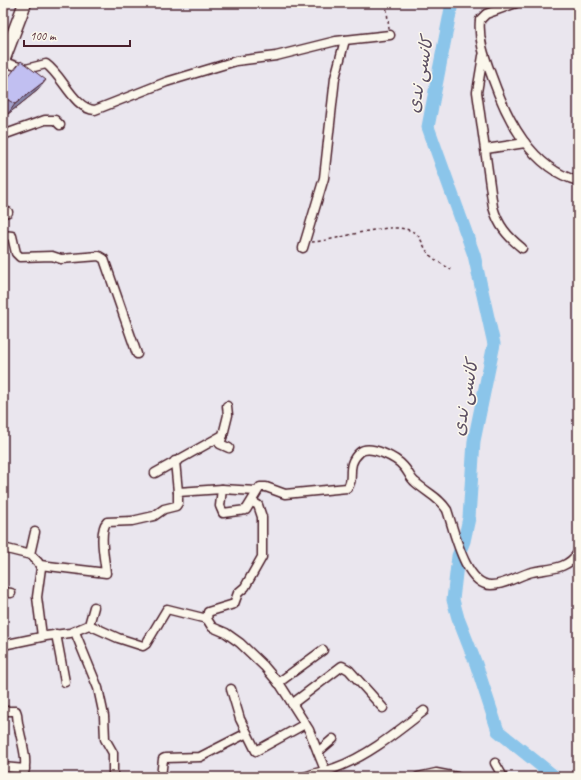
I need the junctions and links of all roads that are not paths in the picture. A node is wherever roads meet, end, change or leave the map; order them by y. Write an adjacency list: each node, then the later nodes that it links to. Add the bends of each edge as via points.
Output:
1 (25, 3): 6 (main road)
2 (516, 3): 5 (street, via 486,14 480,20 480,43)
3 (390, 35): 4 (street)
4 (345, 40): 6 (street, via 276,56 229,63 166,82 95,110 86,109 78,102 46,64 26,69); 13 (street, via 334,86 324,178)
5 (484, 53): 9 (street, via 506,113); 10 (street, via 477,92)
6 (3, 61)
7 (60, 125): 8 (street, via 55,120 45,120)
8 (3, 136)
9 (526, 143): 10 (street); 11 (street, via 546,165)
10 (486, 149): 14 (street, via 496,217 504,230)
11 (577, 179)
12 (3, 235): 15 (street, via 12,236 16,253 20,257 52,256 60,259 100,256 104,259)
13 (304, 246)
14 (522, 248)
15 (137, 354)
16 (226, 406): 17 (street, via 228,415)
17 (223, 435): 18 (street, via 220,444); 19 (street)
18 (229, 448)
19 (175, 461): 20 (street); 23 (street)
20 (155, 473)
21 (222, 490): 22 (street); 23 (street); 24 (street, via 220,506 223,512 244,511)
22 (256, 491): 24 (street); 27 (street, via 263,487 283,494 298,494 347,488 351,483 350,467 354,459 362,451 372,449 401,464 414,481 443,504 465,563 474,575 486,584 499,584 530,573 564,566)
23 (178, 492): 29 (street, via 176,506 164,508 154,516 106,523 103,548 106,573)
24 (252, 502): 31 (street, via 258,505 262,517 262,557 246,587 238,593 234,604 208,612)
25 (35, 532): 28 (street)
26 (3, 548): 28 (street)
27 (578, 553)
28 (30, 554): 29 (street)
29 (40, 565): 35 (street, via 37,597)
30 (94, 607): 32 (street)
31 (207, 618): 32 (street, via 167,609 143,646); 39 (street, via 212,627 240,643)
32 (89, 625): 33 (street)
33 (75, 632): 34 (street); 54 (street, via 98,688 104,716 105,739 113,753)
34 (56, 634): 35 (street); 38 (street)
35 (42, 636): 36 (street)
36 (3, 645)
37 (323, 650): 39 (street)
38 (65, 682)
39 (278, 683): 41 (street)
40 (231, 689): 46 (street)
41 (292, 704): 42 (street, via 342,666 349,670); 45 (street)
42 (383, 708)
43 (424, 710): 51 (street, via 376,747 335,768)
44 (3, 711): 52 (street, via 17,712 25,757)
45 (305, 724): 46 (street, via 256,751); 48 (street)
46 (247, 733): 55 (street, via 200,757 163,759)
47 (333, 740): 48 (street)
48 (318, 752): 51 (street)
49 (495, 763): 59 (street)
50 (3, 766): 52 (street)
51 (325, 770): 56 (street)
52 (24, 773)
53 (437, 775): 57 (street); 58 (street)
54 (113, 776)
55 (161, 777)
56 (306, 777)
57 (418, 777)
58 (457, 777)
59 (503, 777)

